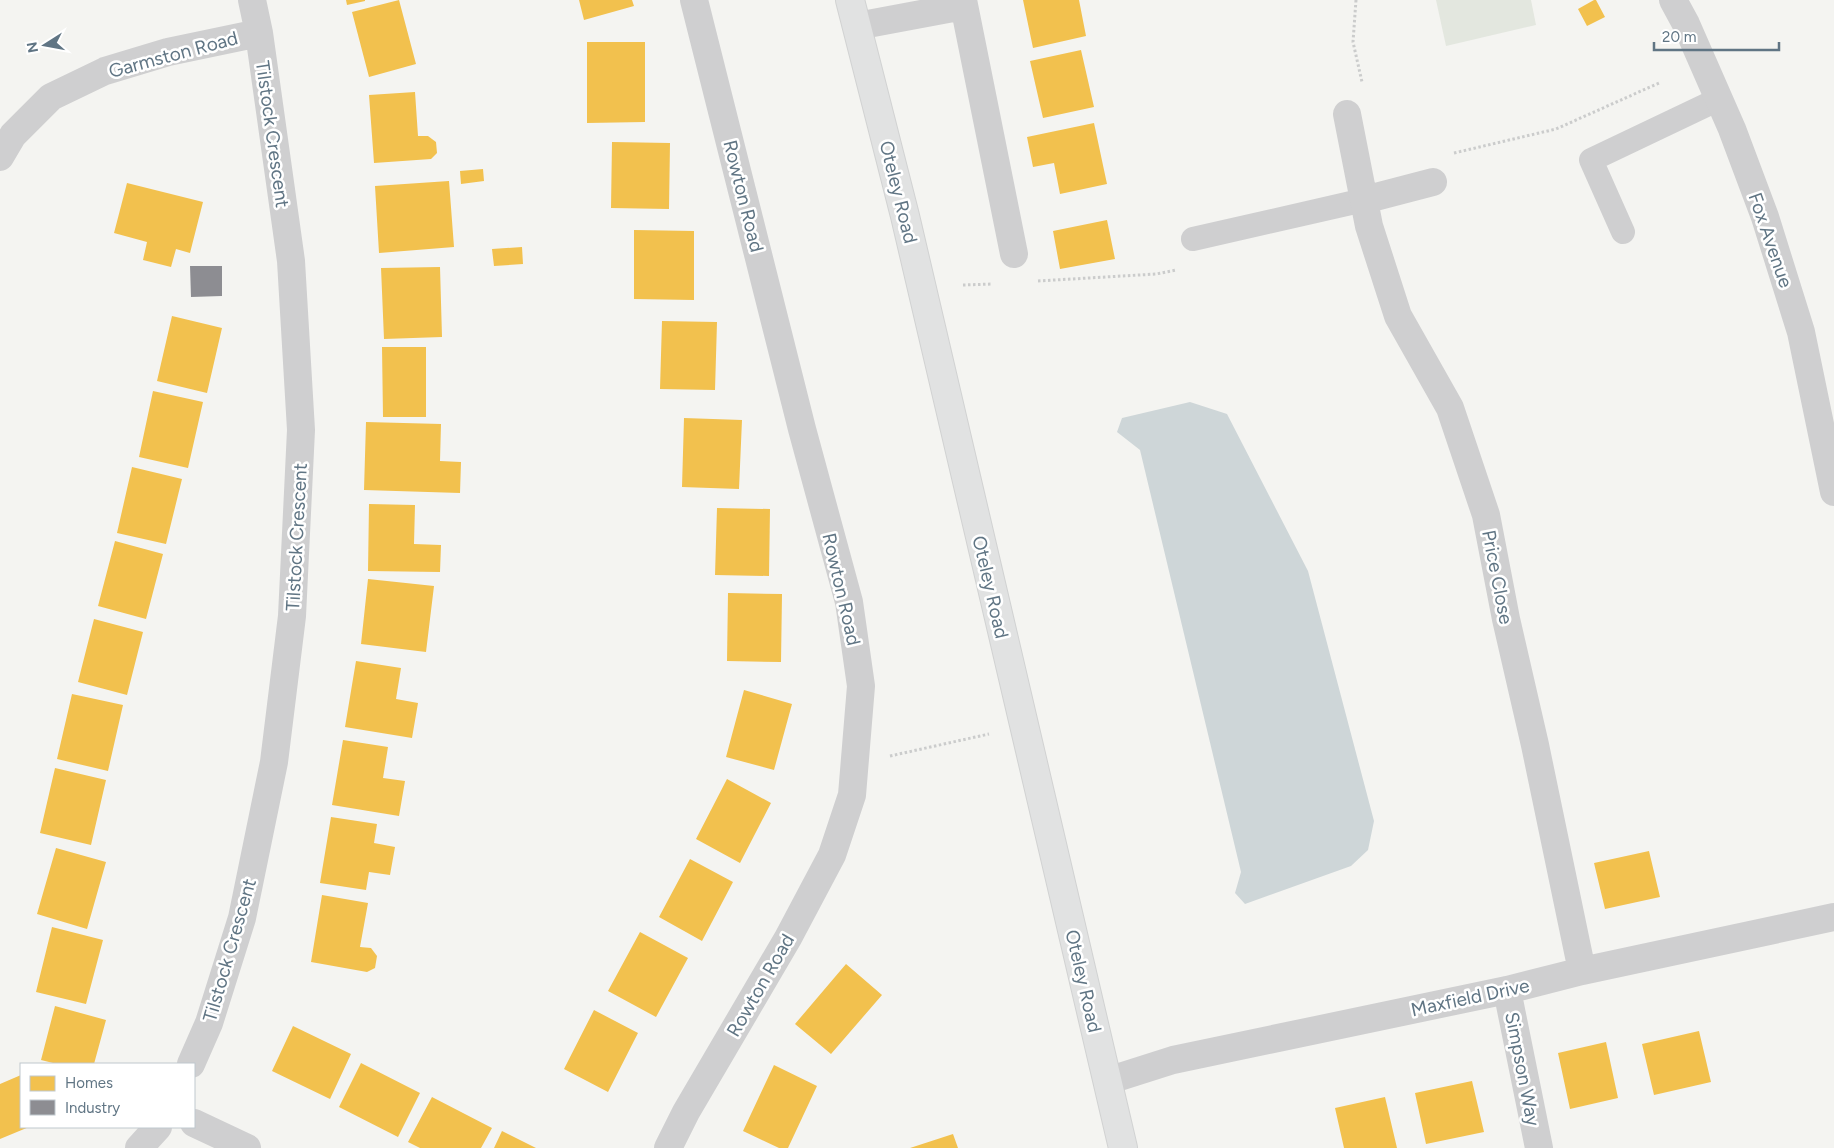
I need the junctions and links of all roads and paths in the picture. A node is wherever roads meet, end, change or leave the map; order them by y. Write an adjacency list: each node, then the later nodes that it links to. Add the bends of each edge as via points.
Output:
1 (252, 0): 8 (street, Tilstock Crescent)
2 (694, 0): 20 (street, Rowton Road, via 849,602 861,686)
3 (850, 0): 7 (main road, Oteley Road)
4 (1356, 0): 11 (path, via 1353,42 1366,99)
5 (1673, 0): 10 (street, Fox Avenue)
6 (963, 3): 7 (street); 17 (street)
7 (857, 26): 25 (main road, Oteley Road, via 905,216)
8 (259, 33): 12 (street, Garmston Road, via 168,52 105,71 51,97 13,135); 24 (street, Tilstock Crescent, via 291,261 302,430 292,616 274,762 242,918 209,1023)
9 (1659, 83): 13 (path, via 1556,129 1441,156)
10 (1719, 99): 15 (lane, via 1591,160); 18 (street, Fox Avenue, via 1765,217 1801,332)
11 (1347, 114): 14 (street, Price Close)
12 (0, 157)
13 (1433, 182): 14 (street)
14 (1364, 200): 16 (lane); 22 (street, Price Close, via 1369,226 1398,316 1450,408 1486,515)
15 (1623, 232)
16 (1193, 239)
17 (1014, 254)
18 (1834, 492)
19 (997, 732): 20 (path)
20 (855, 764): 30 (street, Rowton Road, via 852,795 832,856)
21 (1834, 917): 22 (street, Maxfield Drive)
22 (1582, 971): 23 (street, Maxfield Drive)
23 (1507, 990): 25 (street, Maxfield Drive, via 1173,1060); 32 (street, Simpson Way)
24 (191, 1063)
25 (1107, 1081): 31 (main road, Oteley Road)
26 (195, 1123): 29 (street)
27 (157, 1128): 28 (street)
28 (139, 1148)
29 (247, 1148)
30 (668, 1148)
31 (1123, 1148)
32 (1539, 1148)

